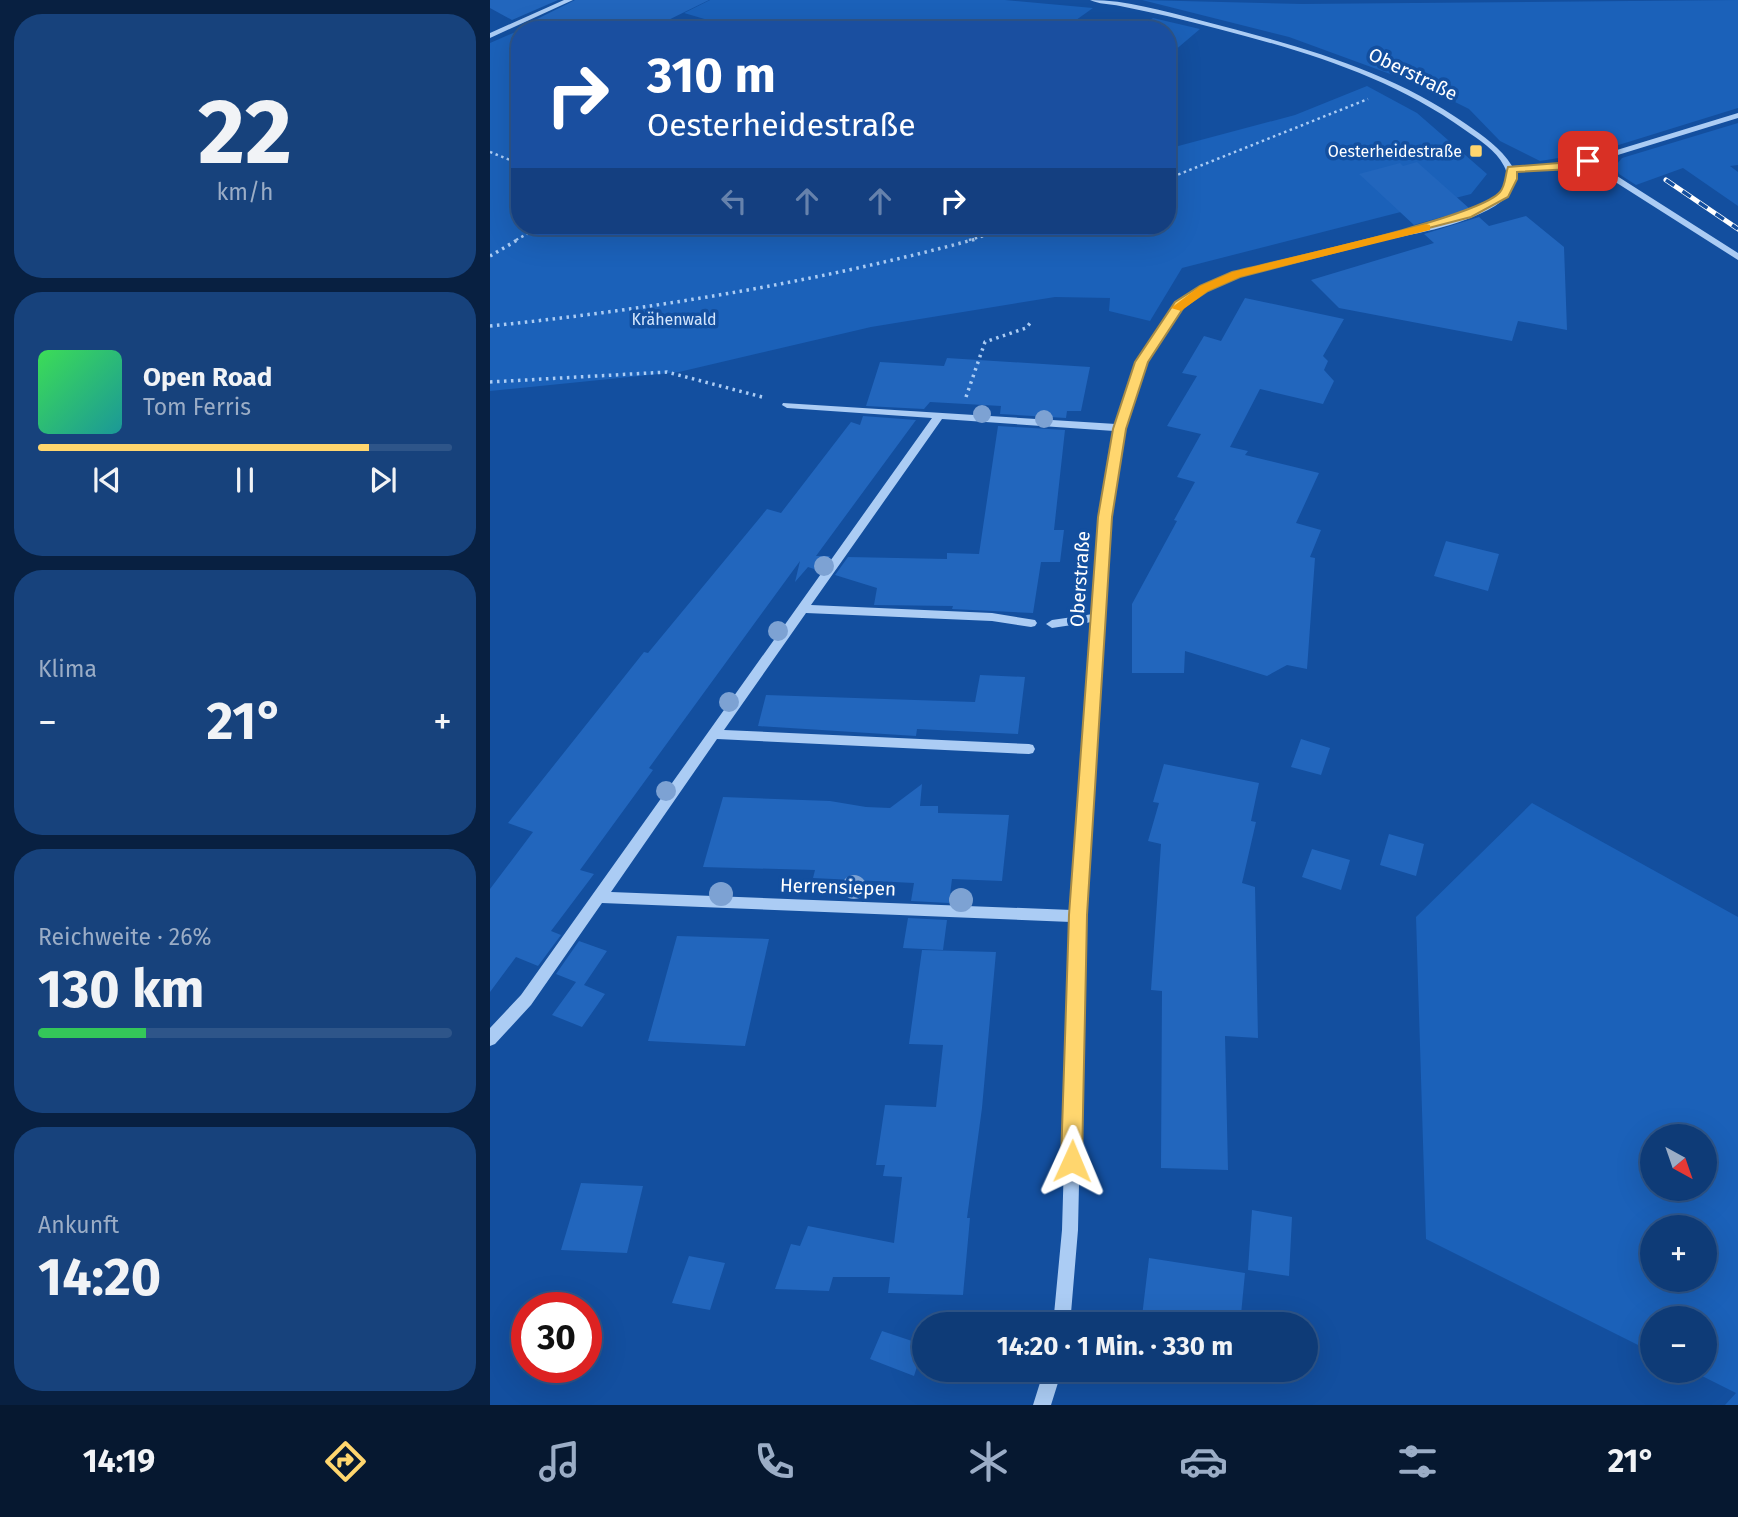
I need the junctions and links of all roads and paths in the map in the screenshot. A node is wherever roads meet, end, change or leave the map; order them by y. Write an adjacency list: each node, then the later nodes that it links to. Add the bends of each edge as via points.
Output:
1 (570, 0): 3 (street)
2 (1093, 0): 11 (street, Oberstraße, via 1226,28 1364,72 1452,115 1494,148)
3 (523, 21)
4 (511, 27): 5 (street)
5 (490, 36)
6 (1351, 107): 12 (path)
7 (1738, 115): 10 (street)
8 (490, 152): 9 (path)
9 (511, 160)
10 (1588, 161): 11 (street); 16 (street)
11 (1511, 170): 23 (street, Oberstraße, via 1504,195 1467,215 1236,275 1204,288 1180,304 1141,362)
12 (1176, 175)
13 (526, 235): 15 (path)
14 (988, 235): 18 (path, via 771,286)
15 (490, 256)
16 (1738, 257)
17 (1031, 322): 22 (path, via 1026,328 985,342)
18 (490, 326)
19 (490, 382): 20 (path, via 667,372)
20 (787, 405): 21 (street)
21 (939, 416): 22 (street); 24 (street)
22 (960, 418): 23 (street)
23 (1120, 429): 25 (street, Oberstraße, via 1105,517)
24 (804, 609): 26 (street, via 992,617); 28 (street)
25 (1098, 617): 27 (street); 31 (street, Oberstraße)
26 (1031, 623)
27 (1052, 624)
28 (714, 734): 29 (street); 30 (street)
29 (1029, 749)
30 (597, 897): 31 (street, Herrensiepen); 32 (street, via 526,1000)
31 (1078, 915): 33 (street, Oberstraße, via 1070,1230)
32 (490, 1039)
33 (1061, 1312)
34 (1049, 1382): 35 (street)
35 (1042, 1405)

